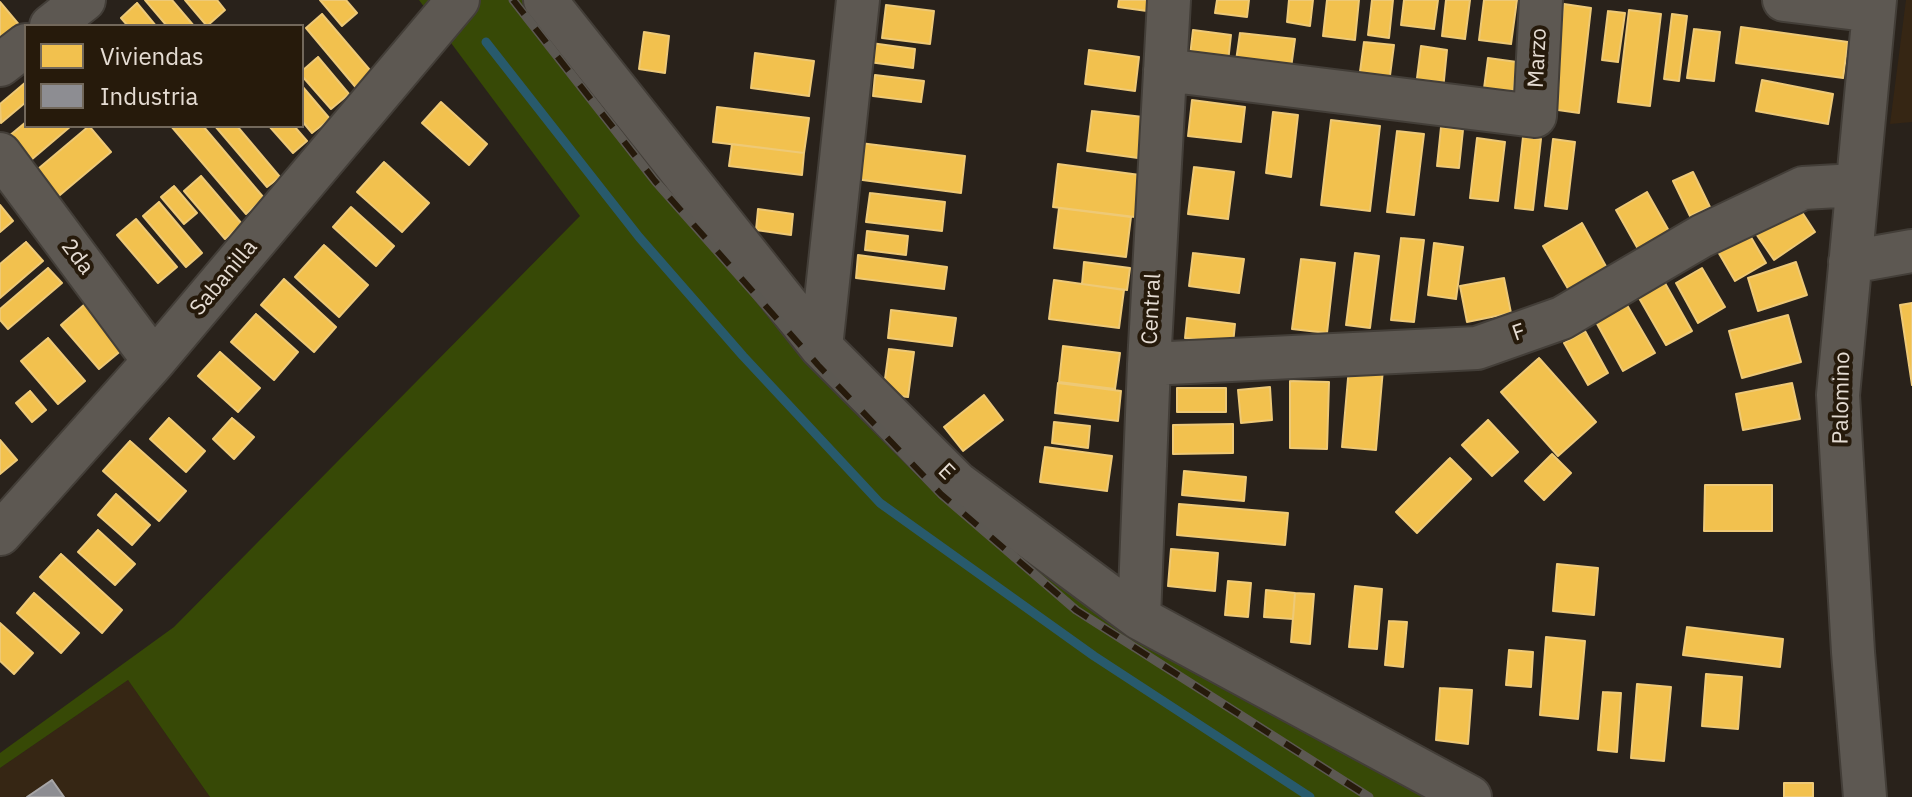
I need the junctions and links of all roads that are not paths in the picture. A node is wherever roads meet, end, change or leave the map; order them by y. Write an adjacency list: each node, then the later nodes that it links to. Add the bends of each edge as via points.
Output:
1 (84, 0): 9 (street)
2 (545, 0): 17 (street, E)
3 (858, 0): 17 (street)
4 (1169, 0): 12 (street, Central)
5 (1541, 0): 12 (street, Marzo, via 1535,116)
6 (1784, 0): 8 (street)
7 (444, 6): 18 (street, Sabanilla)
8 (1874, 6): 14 (street, Palomino)
9 (54, 24)
10 (24, 47): 11 (street)
11 (0, 65)
12 (1165, 70): 19 (street, Central)
13 (0, 154): 18 (street, 2da)
14 (1856, 185): 16 (street, Palomino); 19 (street, F, via 1803,188 1702,236 1562,318 1477,348)
15 (1912, 251): 16 (street)
16 (1850, 262): 23 (street, Palomino, via 1838,395)
17 (821, 347): 21 (street, E, via 957,483)
18 (154, 361): 20 (street, Sabanilla)
19 (1149, 364): 21 (street, Central)
20 (0, 534)
21 (1139, 618): 22 (street, E)
22 (1470, 797)
23 (1865, 797)

